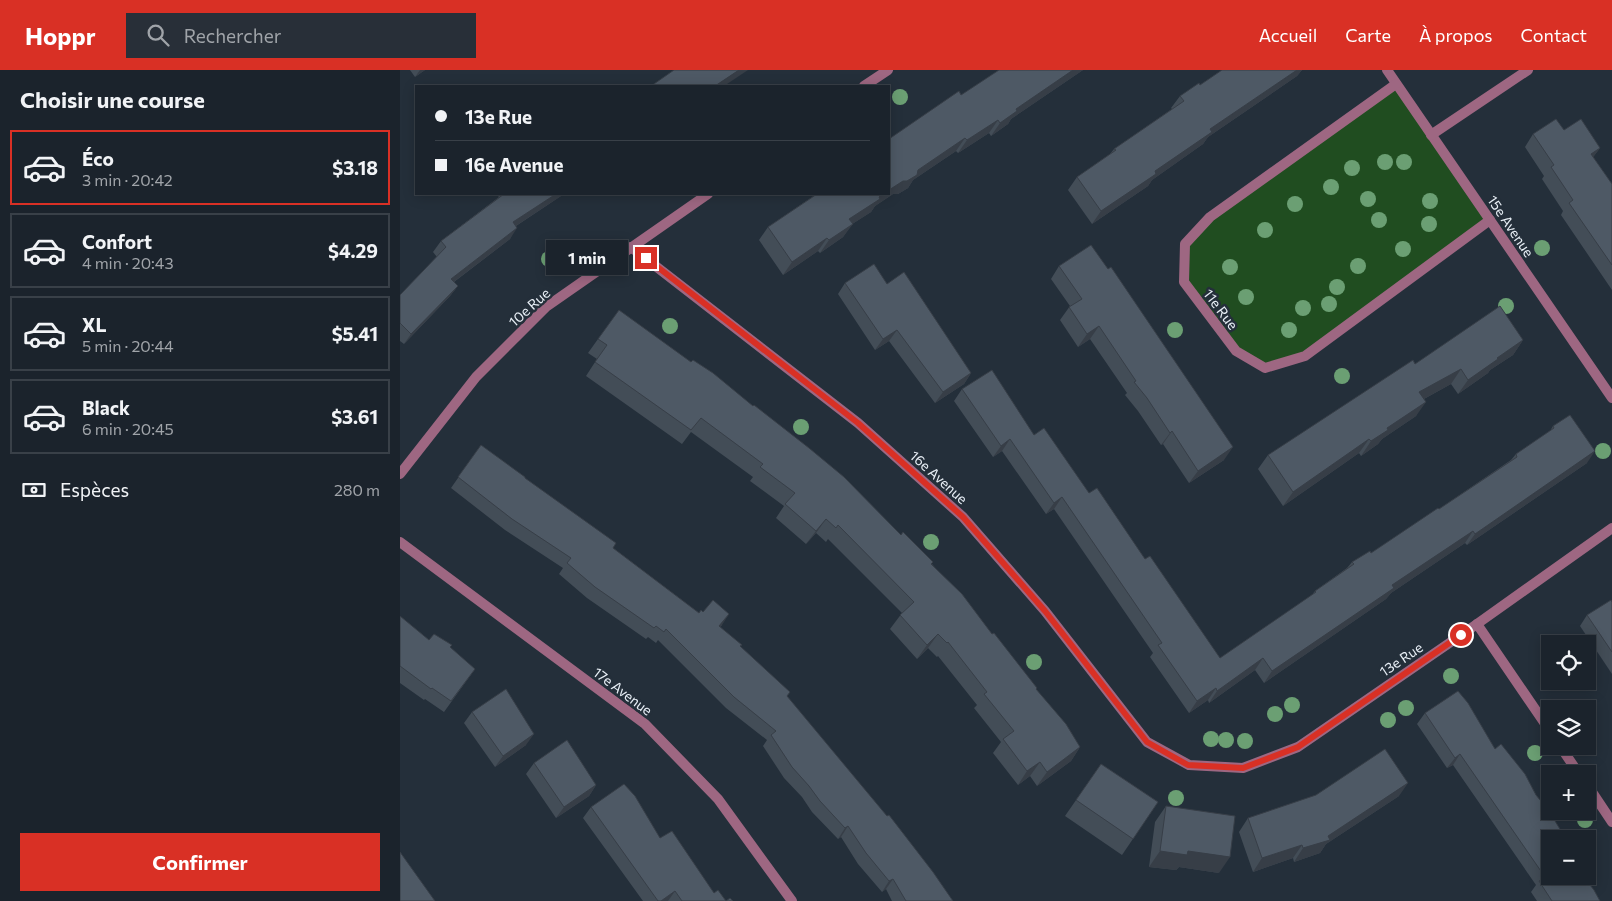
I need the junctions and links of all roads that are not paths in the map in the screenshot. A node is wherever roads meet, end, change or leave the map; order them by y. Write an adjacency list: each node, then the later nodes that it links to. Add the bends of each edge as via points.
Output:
1 (888, 70): 5 (street)
2 (1387, 70): 4 (street, 15e Avenue)
3 (1528, 70): 6 (street)
4 (1396, 84): 6 (street, 15e Avenue); 8 (street, 11e Rue, via 1210,217 1185,244 1184,282 1236,351 1266,368 1305,356)
5 (866, 85)
6 (1431, 135): 8 (street, 15e Avenue)
7 (707, 195): 9 (street, 10e Rue)
8 (1490, 220): 10 (street, 15e Avenue)
9 (631, 247): 11 (street, 10e Rue, via 532,321 476,377); 16 (street, 16e Avenue, via 858,423 963,517 1045,611 1147,742)
10 (1612, 398)
11 (400, 474)
12 (1612, 528): 14 (street, 13e Rue)
13 (400, 542): 19 (street, 17e Avenue, via 645,724 718,799)
14 (1477, 624): 15 (street); 16 (street, 13e Rue, via 1298,747 1243,768)
15 (1541, 718)
16 (1188, 765)
17 (1596, 798): 18 (street)
18 (1612, 822)
19 (792, 901)

